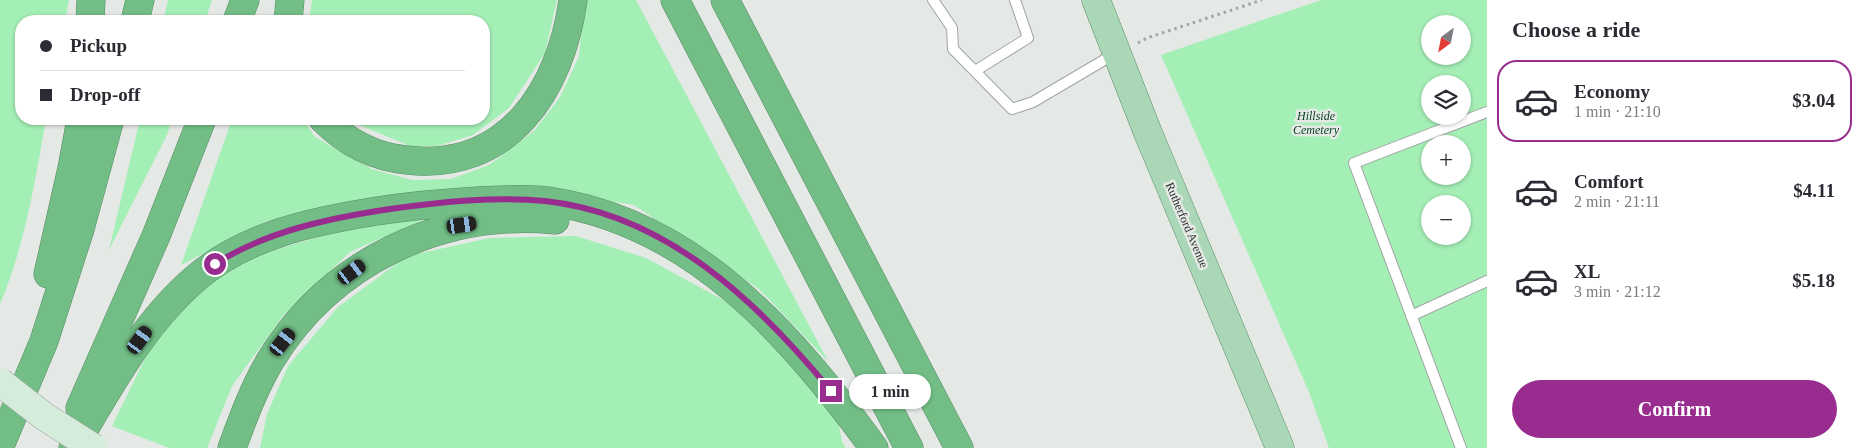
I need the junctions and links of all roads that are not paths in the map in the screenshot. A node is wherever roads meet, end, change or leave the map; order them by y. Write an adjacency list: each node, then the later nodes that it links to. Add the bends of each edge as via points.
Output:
1 (140, 0): 10 (highway)
2 (245, 0): 11 (highway)
3 (290, 0): 12 (highway)
4 (573, 0): 19 (highway, via 564,47 545,89 527,114 496,141 472,153 445,160 399,160 356,144)
5 (674, 0): 30 (highway)
6 (725, 0): 31 (highway)
7 (933, 0): 14 (lane, via 952,28 953,49)
8 (1016, 0): 14 (lane, via 1028,38)
9 (1096, 0): 13 (main road, Rutherford Avenue)
10 (136, 15)
11 (239, 15)
12 (289, 15)
13 (1117, 53): 14 (lane, via 1033,102 1012,109); 32 (main road, Rutherford Avenue)
14 (975, 71)
15 (1487, 112): 22 (lane, via 1354,163)
16 (80, 125): 24 (highway, via 53,255)
17 (108, 125): 24 (highway, via 80,229 44,341)
18 (200, 125): 25 (highway, via 156,236)
19 (331, 125)
20 (1487, 281): 22 (lane)
21 (728, 284): 26 (highway, via 675,246 634,225 589,210 546,201 504,200 410,206 299,228 270,236 231,254 183,290 140,340); 28 (highway, via 650,242 587,224 546,219 506,220 462,225 420,236 361,266 311,308 270,362); 29 (highway, via 799,354)
22 (1411, 316): 33 (lane)
23 (0, 382): 27 (street, bridge, via 45,417)
24 (0, 445)
25 (63, 448)
26 (73, 448)
27 (94, 448)
28 (232, 448)
29 (874, 448)
30 (909, 448)
31 (959, 448)
32 (1280, 448)
33 (1461, 448)

